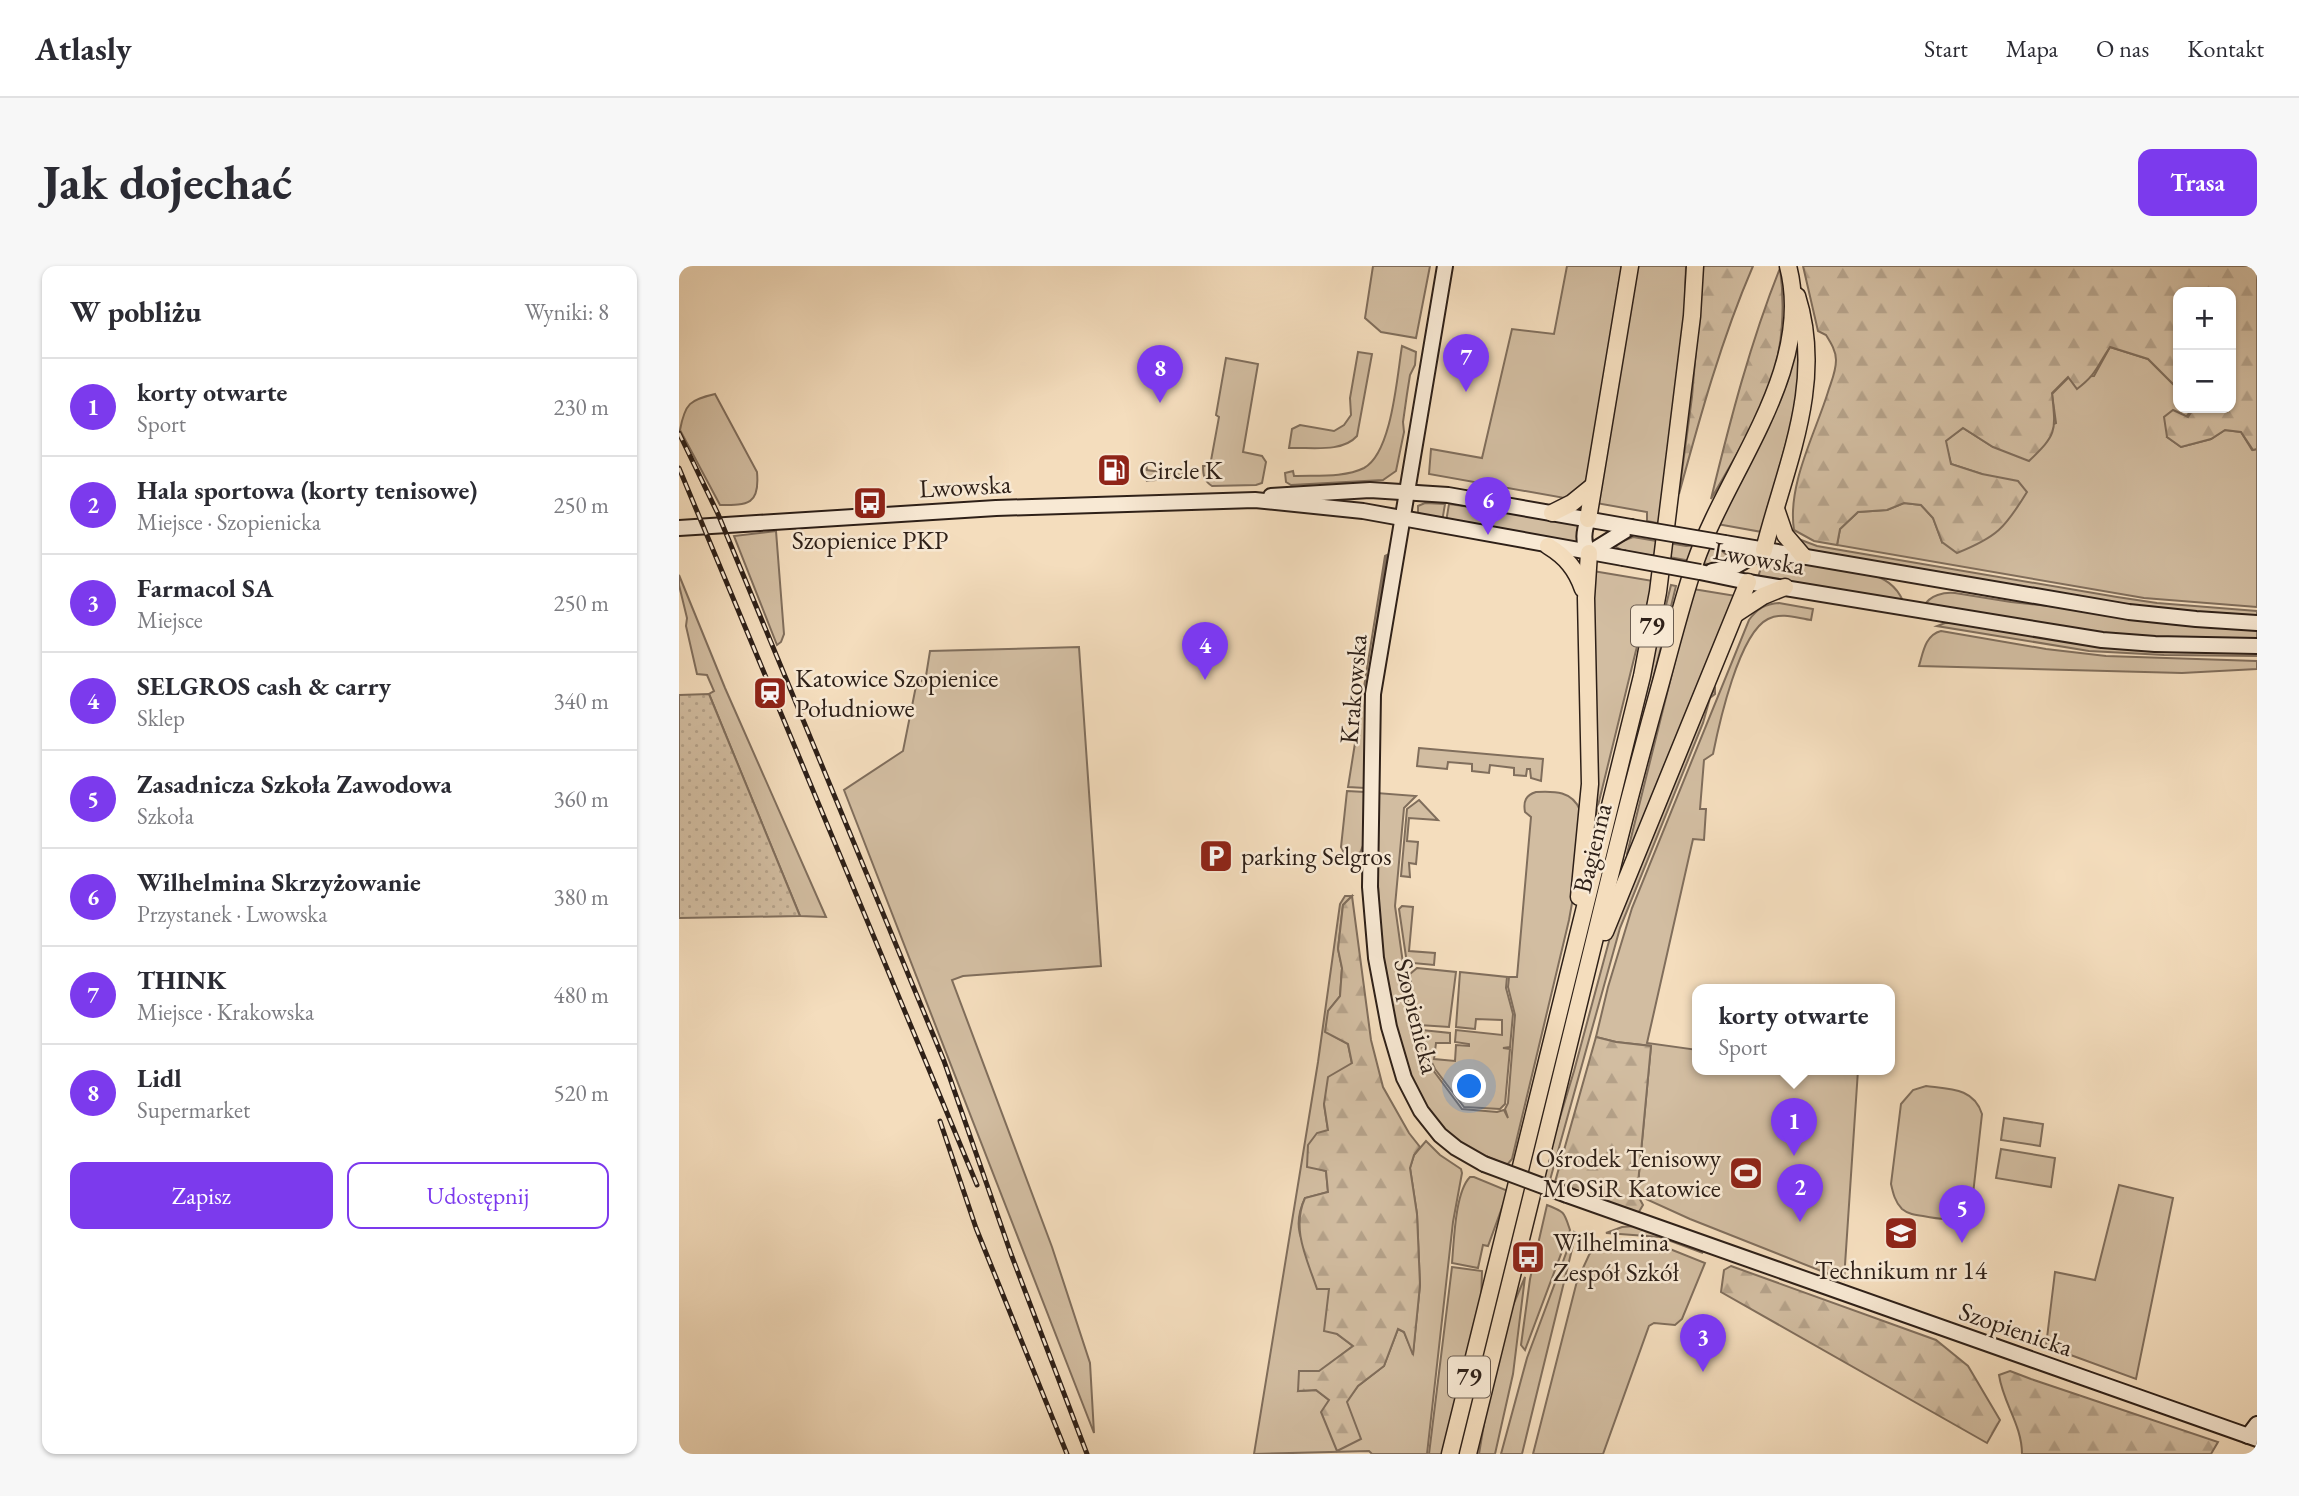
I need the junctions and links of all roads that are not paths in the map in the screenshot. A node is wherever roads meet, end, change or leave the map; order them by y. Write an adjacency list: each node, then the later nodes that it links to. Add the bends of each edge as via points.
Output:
1 (1445, 266): 6 (street)
2 (1630, 266): 5 (main road)
3 (1695, 266): 25 (main road, Bagienna / 79, via 1653,618)
4 (1790, 273): 8 (main road, via 1804,324 1807,363 1801,422); 26 (main road, Bagienna / 79, via 1792,322 1783,369 1695,564 1632,787)
5 (1593, 486): 9 (main road); 11 (main road)
6 (1407, 492): 7 (street, Lwowska, via 1370,490); 9 (street, Lwowska); 10 (street, Krakowska)
7 (1255, 500): 10 (street, Lwowska); 13 (street, Lwowska, via 1003,508)
8 (1776, 509): 15 (main road); 17 (main road, via 1785,536)
9 (1552, 513): 11 (street, Lwowska)
10 (1402, 519): 14 (street, Lwowska); 24 (street, Krakowska, via 1373,694)
11 (1588, 519): 12 (street, Lwowska); 16 (street, via 1584,545)
12 (1630, 527): 16 (street); 18 (street, Lwowska, bridge, via 1725,543)
13 (679, 528)
14 (1548, 546): 16 (street, Lwowska); 20 (main road, via 1573,568)
15 (1764, 550): 17 (street, Lwowska); 18 (street); 18 (street, Lwowska)
16 (1607, 553): 18 (street, Lwowska, bridge, via 1700,572); 20 (main road)
17 (1803, 556): 22 (street, Lwowska, via 2129,612)
18 (1739, 566): 19 (street, Lwowska); 21 (main road)
19 (1785, 587): 21 (main road); 23 (street, Lwowska, via 2102,640)
20 (1586, 598): 25 (main road, via 1590,784)
21 (1735, 615): 26 (main road)
22 (2257, 623)
23 (2257, 646)
24 (1370, 866): 27 (street, Szopienicka, bridge, via 1376,957 1401,1072 1434,1128 1456,1149 1567,1195)
25 (1574, 952): 28 (main road, Bagienna / 79)
26 (1581, 993): 29 (main road, Bagienna / 79)
27 (2254, 1433)
28 (1450, 1454)
29 (1468, 1454)

